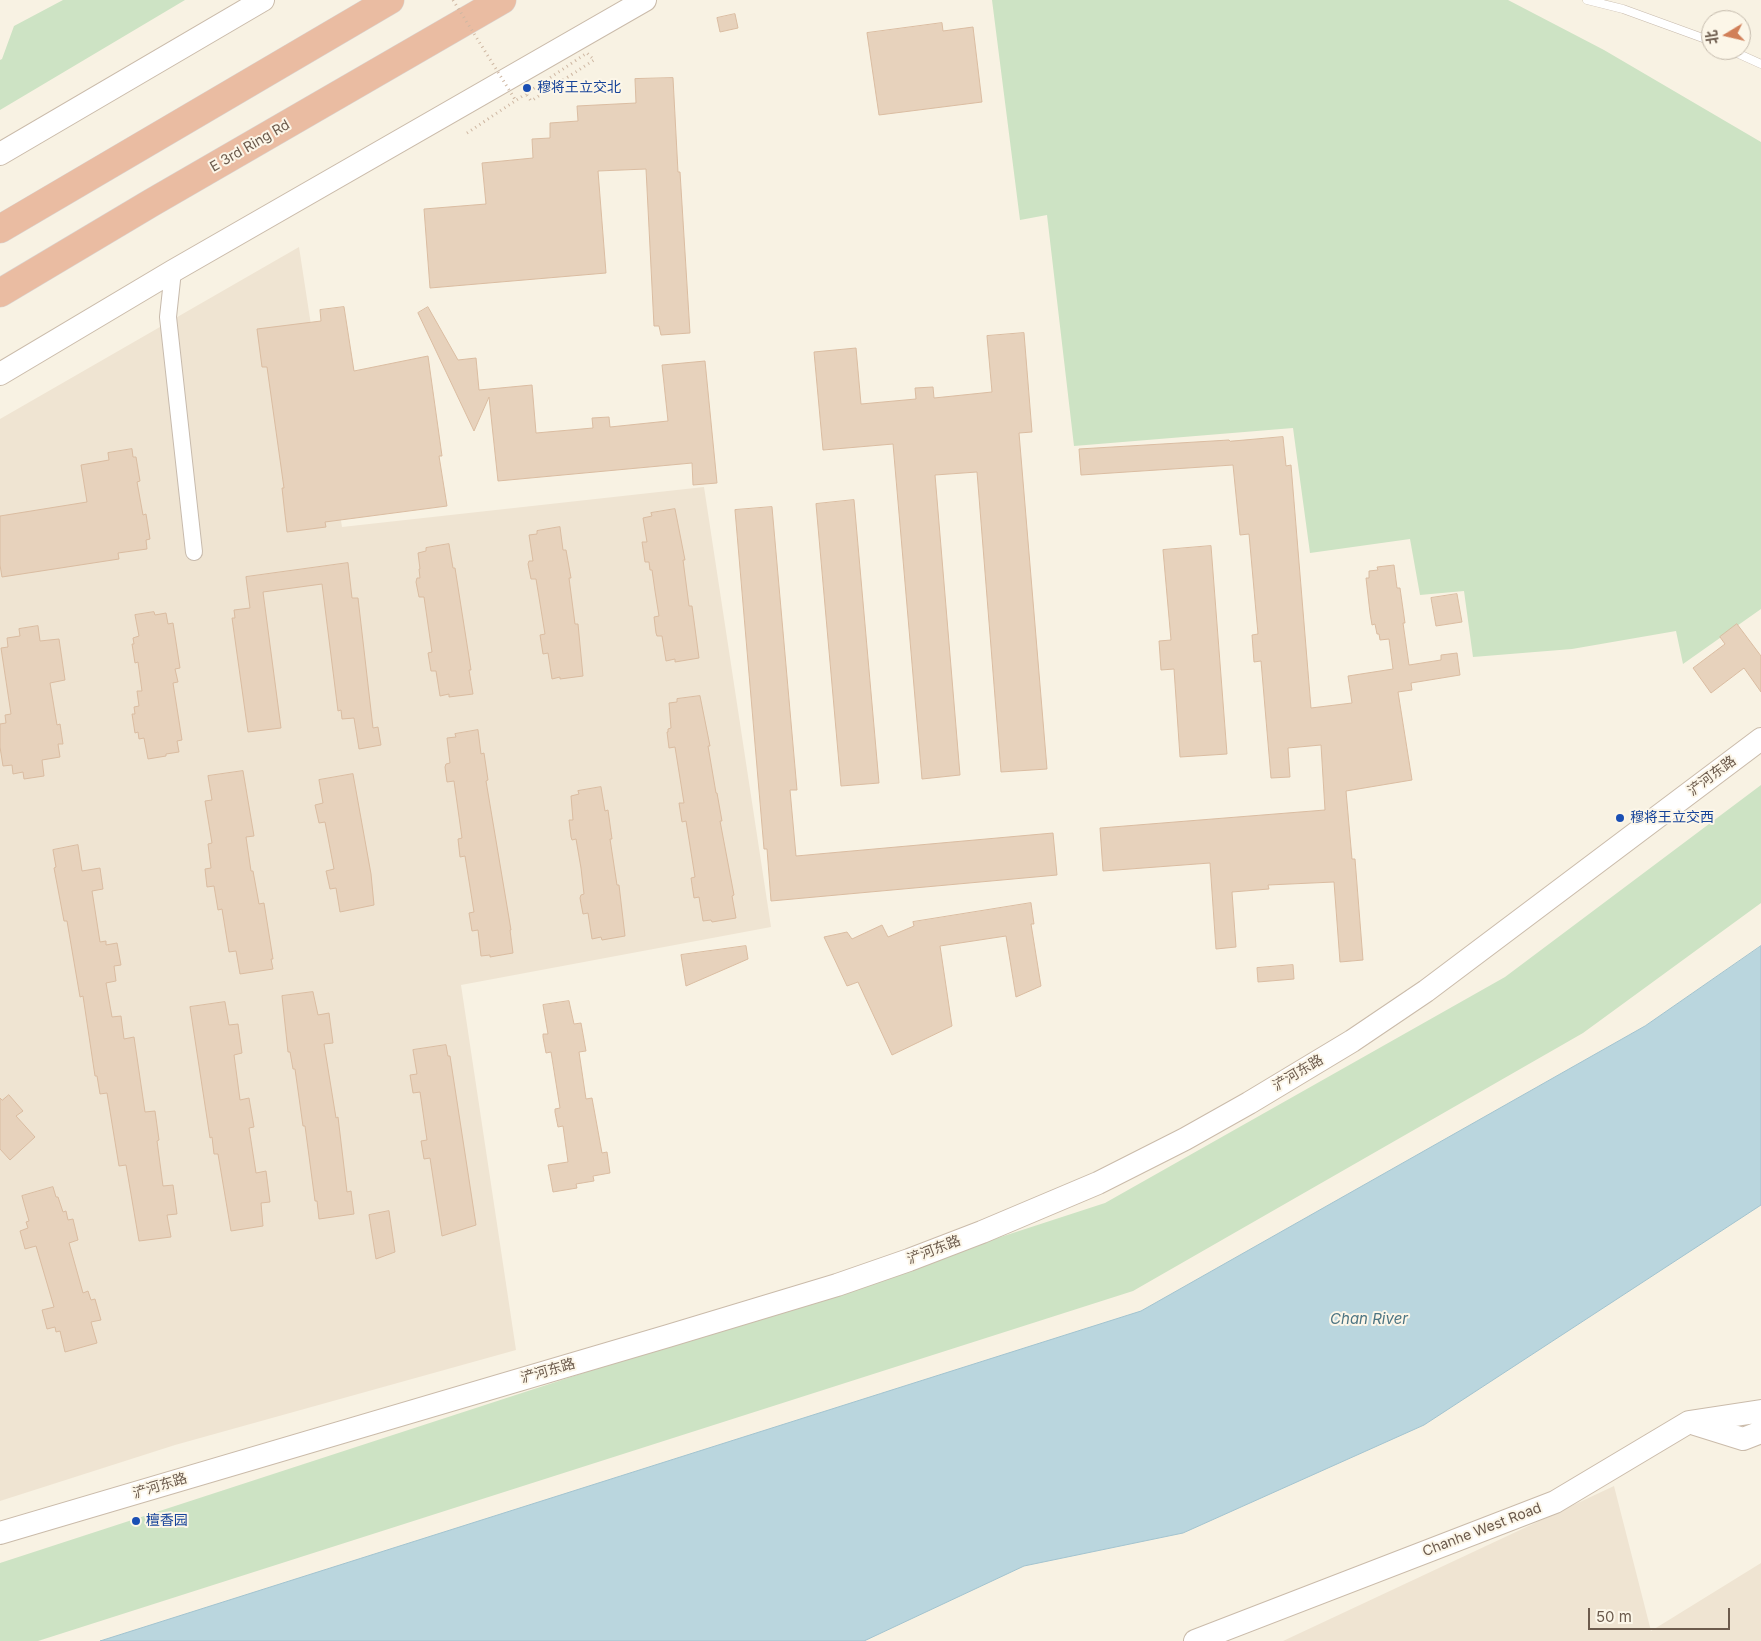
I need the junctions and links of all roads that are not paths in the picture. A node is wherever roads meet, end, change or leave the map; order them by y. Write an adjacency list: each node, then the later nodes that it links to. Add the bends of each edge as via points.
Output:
1 (263, 0): 7 (street)
2 (390, 0): 8 (highway)
3 (502, 0): 10 (highway, E 3rd Ring Rd)
4 (645, 0): 9 (street)
5 (1587, 0): 6 (lane)
6 (1701, 37)
7 (0, 154)
8 (0, 228)
9 (173, 271): 11 (street); 12 (street, via 168,317)
10 (0, 293)
11 (0, 374)
12 (194, 552)
13 (1761, 739): 17 (street, 浐河东路, via 1426,991 1249,1103 1098,1183 982,1232 837,1285)
14 (1761, 1411): 15 (street, Chanhe West Road)
15 (1689, 1422): 16 (street, via 1743,1439); 18 (street, Chanhe West Road, via 1555,1502)
16 (1761, 1432)
17 (0, 1533)
18 (1195, 1641)

